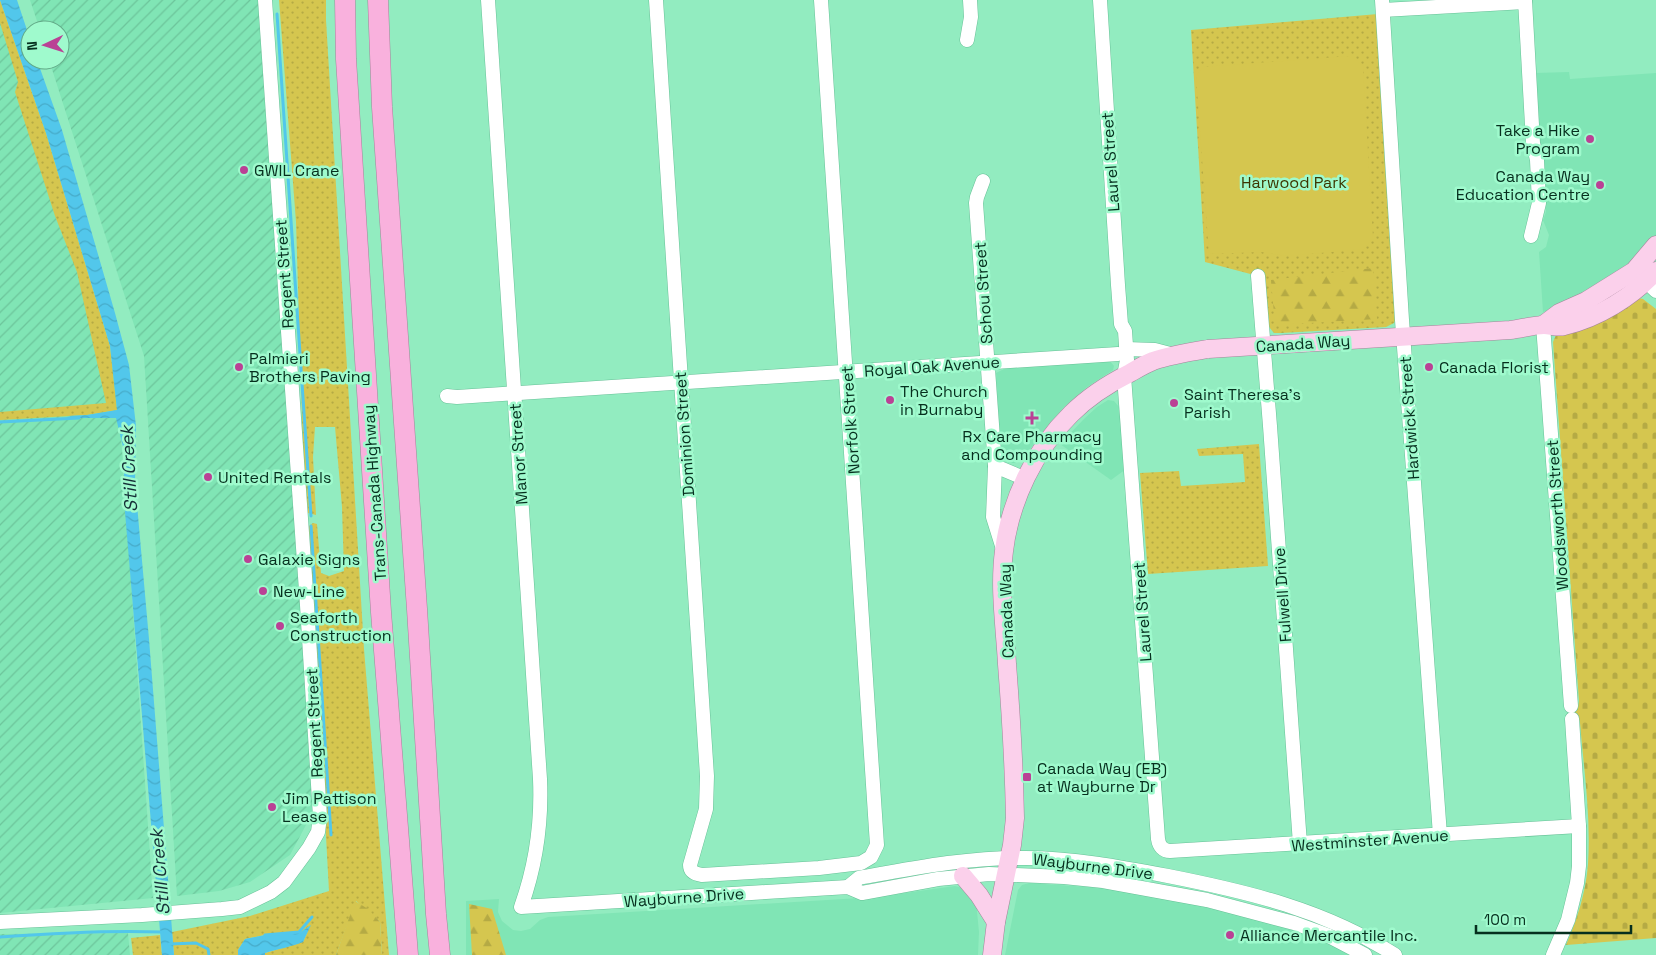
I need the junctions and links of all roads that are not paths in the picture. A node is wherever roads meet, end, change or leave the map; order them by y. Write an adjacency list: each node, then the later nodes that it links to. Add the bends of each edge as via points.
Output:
1 (265, 0): 40 (street, Regent Street, via 306,596 320,817 318,832 284,882 271,892 240,906 222,910)
2 (344, 0): 44 (highway, Trans-Canada Highway, via 382,612)
3 (378, 0): 45 (highway, via 382,107)
4 (488, 0): 26 (street, Manor Street)
5 (656, 0): 25 (street, Dominion Street)
6 (822, 0): 23 (street, Norfolk Street)
7 (970, 0): 11 (street)
8 (1100, 0): 20 (street, Laurel Street, via 1121,324 1117,332)
9 (1525, 1): 10 (street); 13 (street, via 1539,203)
10 (1383, 5): 18 (street, Hardwick Street)
11 (967, 40)
12 (983, 181): 22 (street, Schou Street, via 976,203)
13 (1531, 236)
14 (1656, 246): 16 (main road, Canada Way)
15 (1258, 276): 19 (street, Fulwell Drive)
16 (1648, 279): 17 (main road, Canada Way, via 1629,295 1590,317 1561,327)
17 (1543, 325): 18 (main road, Canada Way); 31 (street, Woodsworth Street)
18 (1403, 336): 19 (main road, Canada Way); 32 (street, Hardwick Street)
19 (1263, 345): 21 (main road, Canada Way, via 1208,349); 33 (street, Fulwell Drive)
20 (1122, 351): 21 (street, Royal Oak Avenue, via 1155,350); 22 (street, Royal Oak Avenue); 24 (street, Laurel Street, via 1118,360)
21 (1175, 356): 24 (main road, Canada Way, via 1152,362)
22 (987, 363): 23 (street, Royal Oak Avenue); 28 (street, Schou Street)
23 (846, 371): 25 (street, Royal Oak Avenue); 35 (street, Norfolk Street, via 876,848 868,860 840,866 702,875 694,873)
24 (1124, 376): 29 (main road, Canada Way, via 1111,382 1070,414 1047,442); 34 (street, Laurel Street, via 1158,839)
25 (681, 382): 26 (street, Royal Oak Avenue); 35 (street, Dominion Street, via 707,790 705,813)
26 (514, 393): 27 (street, Royal Oak Avenue); 39 (street, Manor Street, via 541,794 536,853)
27 (447, 396)
28 (995, 466): 29 (street); 30 (street, Schou Street, via 993,517)
29 (1026, 479): 30 (main road, Canada Way, via 1016,501)
30 (1004, 550): 36 (main road, Canada Way, via 1003,598 1015,818)
31 (1579, 826): 32 (street, Westminster Avenue); 49 (street, Woodsworth Street, via 1577,883 1568,920)
32 (1440, 835): 33 (street, Westminster Avenue)
33 (1300, 844): 34 (street, Westminster Avenue, via 1170,851)
34 (1162, 847)
35 (690, 865)
36 (1007, 866): 37 (street, Wayburne Drive); 38 (street, Wayburne Drive, via 948,863 859,878); 41 (main road, Canada Way); 42 (street, Wayburne Drive, via 1026,858 1089,863 1157,874 1268,898); 43 (street, Wayburne Drive, via 1180,894 1285,920)
37 (963, 876): 38 (street, Wayburne Drive, via 862,892); 41 (main road)
38 (848, 887): 39 (street, Wayburne Drive)
39 (521, 907)
40 (0, 922)
41 (996, 922): 46 (main road, Canada Way)
42 (1336, 922): 43 (street); 48 (street, Wayburne Drive)
43 (1327, 935): 47 (street, Wayburne Drive)
44 (408, 955)
45 (440, 955)
46 (992, 955)
47 (1365, 955)
48 (1395, 955)
49 (1553, 955)

